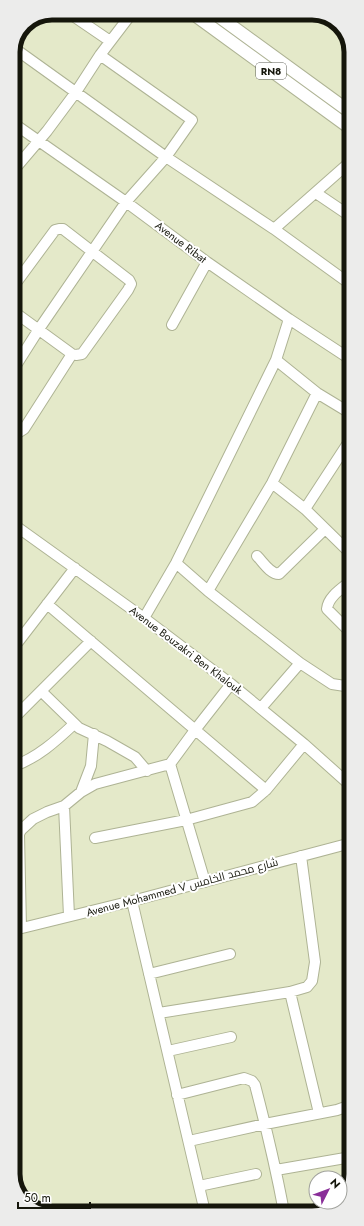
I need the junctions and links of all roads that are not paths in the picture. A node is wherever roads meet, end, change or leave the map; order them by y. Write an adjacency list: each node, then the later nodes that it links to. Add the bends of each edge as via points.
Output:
1 (79, 20): 5 (street)
2 (126, 20): 5 (street)
3 (202, 20): 10 (main road, RN8)
4 (224, 20): 9 (main road, RN8)
5 (110, 41): 7 (street)
6 (20, 52): 8 (street)
7 (100, 55): 8 (street); 13 (street, via 192,120)
8 (76, 92): 12 (street); 13 (street)
9 (344, 108)
10 (344, 124)
11 (20, 128): 12 (street, Avenue Ribat)
12 (39, 140): 14 (street); 17 (street, Avenue Ribat)
13 (166, 157): 17 (street); 19 (street)
14 (20, 163)
15 (344, 167): 16 (street)
16 (316, 193): 18 (street); 19 (street)
17 (126, 202): 20 (street); 21 (street, Avenue Ribat)
18 (344, 212)
19 (274, 229): 23 (street)
20 (93, 252): 22 (street, via 63,229 55,230); 27 (street); 28 (street, via 131,284 82,354)
21 (207, 262): 25 (street, Avenue Ribat); 26 (street)
22 (20, 278)
23 (344, 280)
24 (20, 316): 27 (street)
25 (289, 319): 29 (street, Avenue Ribat); 31 (street)
26 (172, 325)
27 (39, 329): 28 (street); 30 (street)
28 (72, 354): 34 (street)
29 (344, 355)
30 (20, 359)
31 (276, 360): 32 (street); 42 (street)
32 (317, 393): 33 (street); 36 (street)
33 (344, 409)
34 (20, 432)
35 (344, 449): 37 (street)
36 (272, 483): 37 (street); 45 (street)
37 (305, 509): 38 (street)
38 (325, 529): 40 (street); 41 (street, via 279,574 271,571)
39 (20, 530): 43 (street, Avenue Bouzakri Ben Khalouk)
40 (344, 547)
41 (257, 556)
42 (176, 563): 45 (street); 47 (street)
43 (75, 568): 46 (street); 47 (street, Avenue Bouzakri Ben Khalouk)
44 (344, 587): 48 (street, via 331,598 327,609)
45 (208, 591): 51 (street)
46 (47, 604): 49 (street); 50 (street)
47 (144, 618): 52 (street, Avenue Bouzakri Ben Khalouk)
48 (344, 626)
49 (20, 639)
50 (91, 641): 54 (street); 58 (street)
51 (300, 663): 53 (street, via 332,684); 55 (street)
52 (232, 684): 55 (street, Avenue Bouzakri Ben Khalouk); 58 (street)
53 (344, 685)
54 (41, 691): 56 (street); 57 (street)
55 (261, 708): 60 (street, Avenue Bouzakri Ben Khalouk)
56 (20, 712)
57 (74, 724): 59 (street); 61 (street, via 41,753)
58 (195, 730): 62 (street); 65 (street)
59 (94, 734): 63 (street, via 135,757); 66 (street, via 91,766)
60 (304, 744): 64 (street, Avenue Bouzakri Ben Khalouk); 65 (street)
61 (20, 764)
62 (170, 764): 63 (street); 68 (street)
63 (147, 771): 66 (street, via 95,784)
64 (344, 780)
65 (266, 790): 68 (street, via 252,802)
66 (81, 792): 67 (street)
67 (64, 806): 69 (street, via 38,815); 75 (street)
68 (186, 820): 70 (street); 73 (street)
69 (20, 831)
70 (96, 838)
71 (344, 845): 72 (street, Avenue Mohammed V شارع محمد الخامس)
72 (301, 856): 73 (street, Avenue Mohammed V شارع محمد الخامس); 79 (street, via 315,962 312,981 307,987)
73 (205, 882): 74 (street, Avenue Mohammed V شارع محمد الخامس)
74 (132, 901): 75 (street, Avenue Mohammed V شارع محمد الخامس); 78 (street)
75 (69, 916): 76 (street, Avenue Mohammed V شارع محمد الخامس)
76 (20, 928)
77 (230, 954): 78 (street)
78 (150, 974): 80 (street)
79 (290, 992): 80 (street); 85 (street)
80 (158, 1013): 82 (street)
81 (231, 1037): 82 (street)
82 (168, 1051): 83 (street)
83 (177, 1095): 86 (street, via 244,1078 255,1085); 87 (street)
84 (344, 1108): 85 (street)
85 (319, 1113): 86 (street)
86 (265, 1124): 87 (street); 89 (street)
87 (188, 1142): 91 (street)
88 (344, 1159): 89 (street)
89 (276, 1170): 93 (street)
90 (256, 1174): 91 (street)
91 (198, 1186): 92 (street)
92 (203, 1206)
93 (283, 1206)

